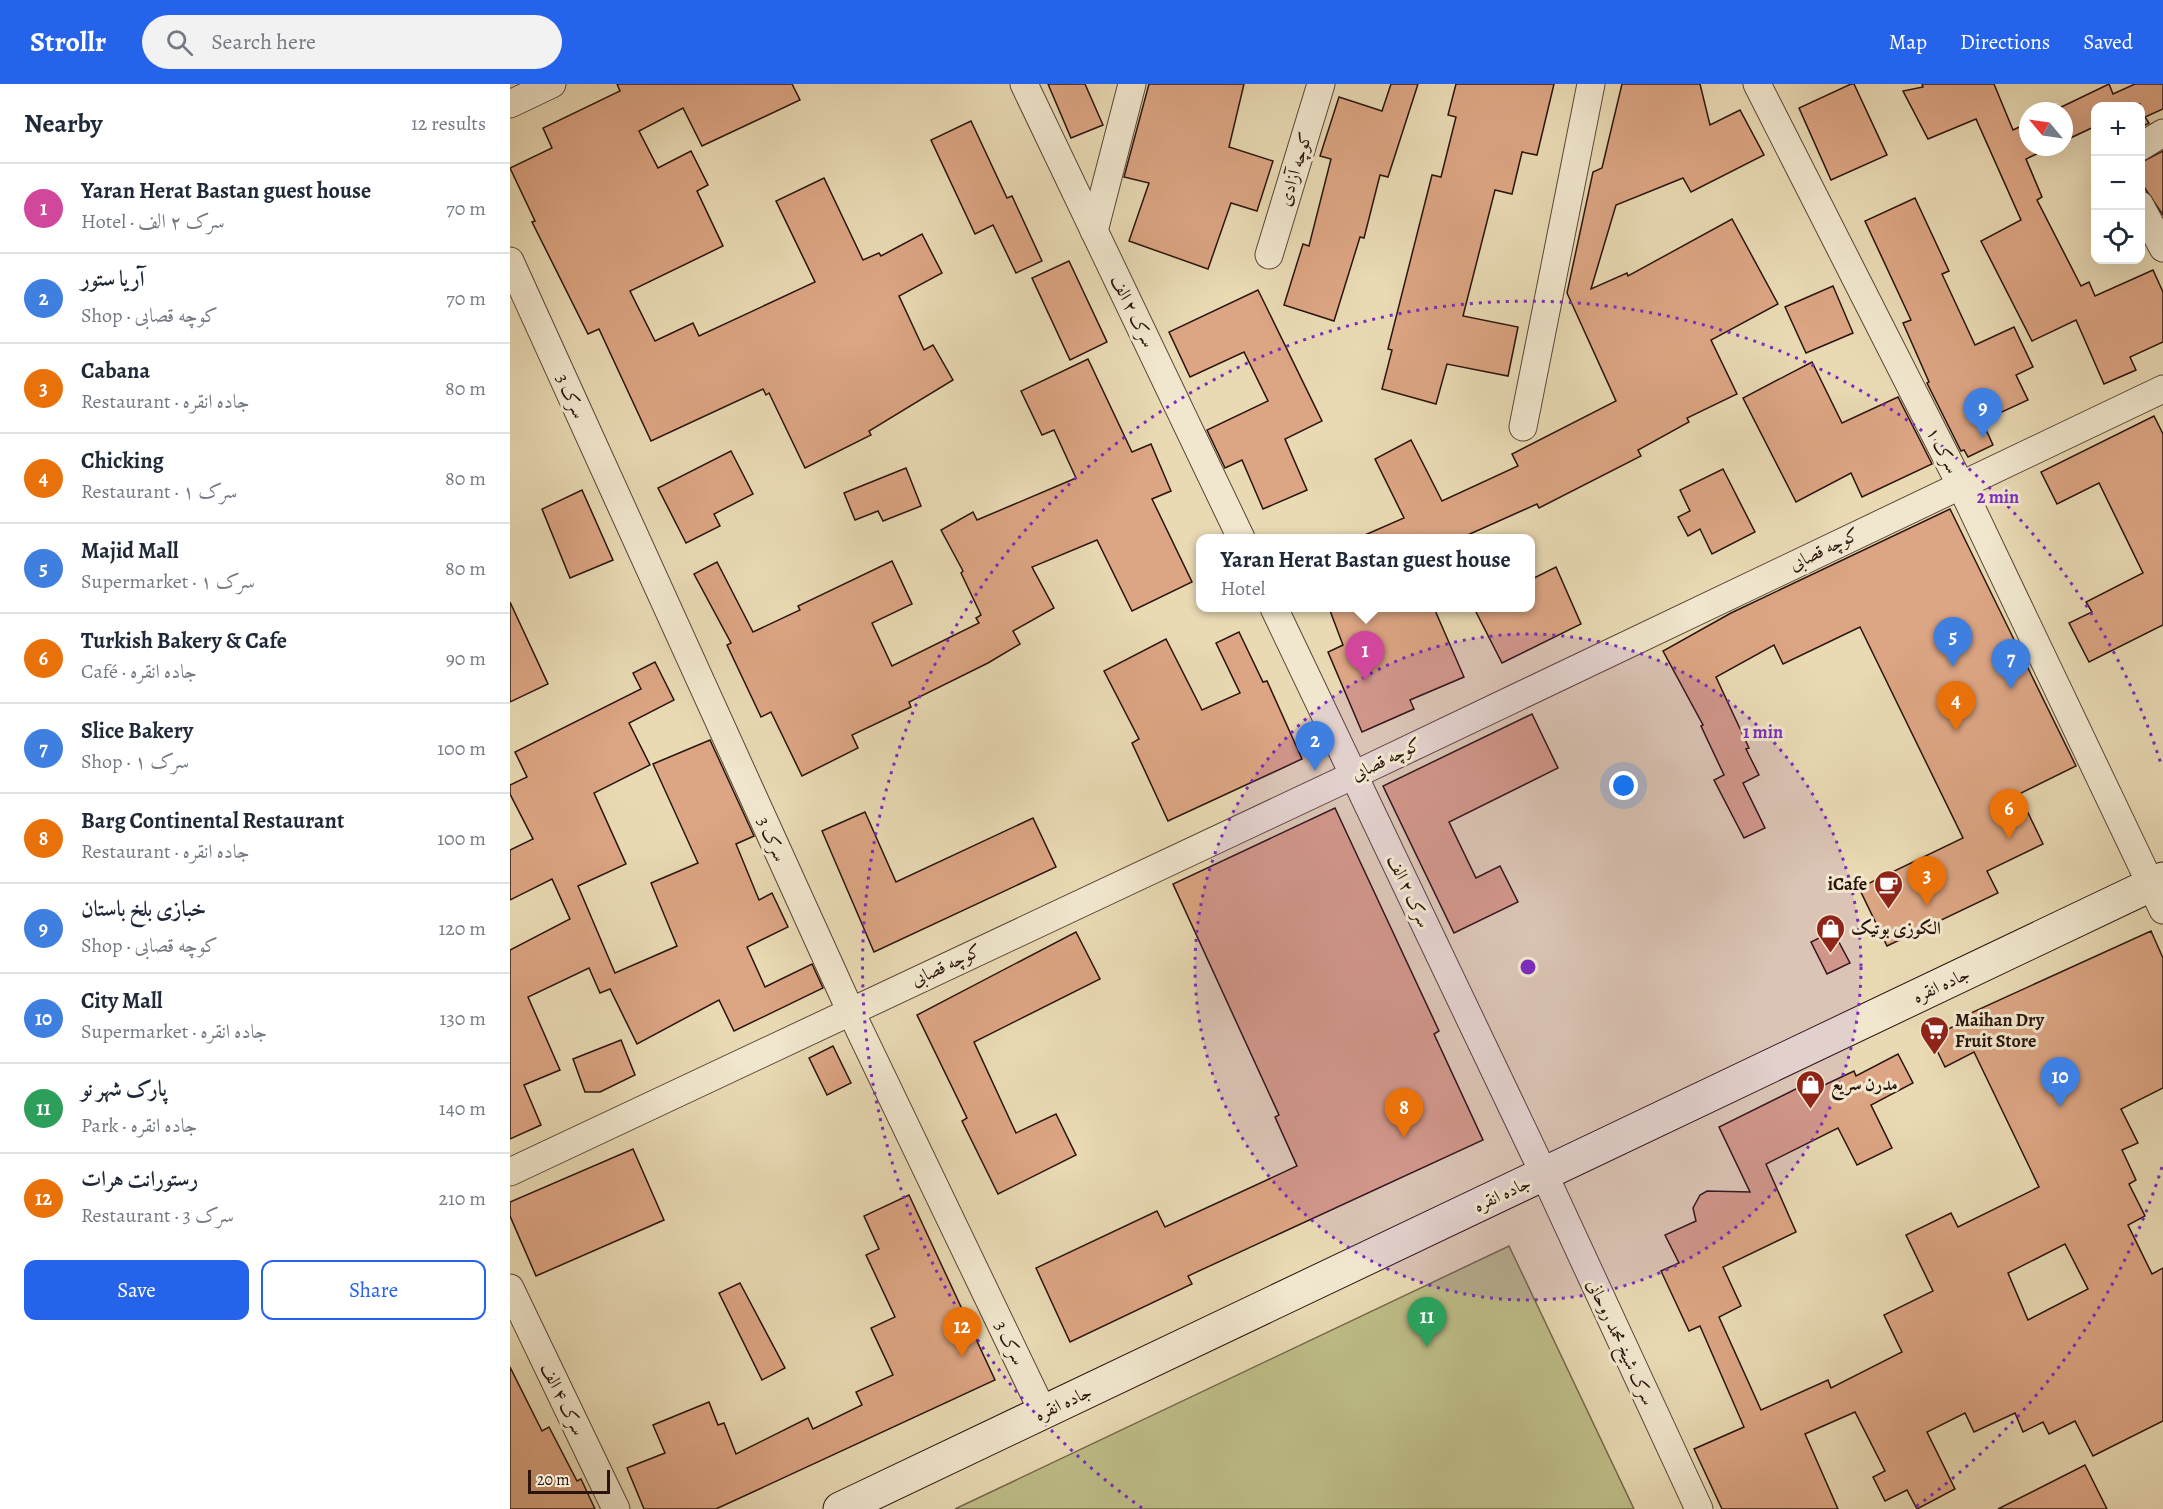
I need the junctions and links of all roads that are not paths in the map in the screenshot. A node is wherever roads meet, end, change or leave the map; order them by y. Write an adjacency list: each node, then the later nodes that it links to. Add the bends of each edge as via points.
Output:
1 (552, 84): 7 (street)
2 (1024, 84): 11 (street, سرک ۲ الف)
3 (1132, 84): 11 (street)
4 (1321, 84): 13 (street, کوچه آزادی)
5 (1591, 84): 16 (street)
6 (1757, 84): 17 (street, سرک ۱)
7 (510, 104)
8 (2163, 133): 9 (street)
9 (2145, 144)
10 (2143, 210): 12 (street)
11 (1094, 231): 18 (street, سرک ۲ الف)
12 (2163, 248)
13 (1269, 255)
14 (510, 261): 22 (street, سرک 3)
15 (2163, 389): 17 (street, کوچه قصابی)
16 (1523, 427)
17 (1960, 484): 20 (street, کوچه قصابی); 21 (street, سرک ۱)
18 (1239, 534)
19 (1276, 612): 20 (street, سرک ۲ الف)
20 (1354, 775): 22 (street, کوچه قصابی); 24 (street, سرک ۲ الف)
21 (2159, 891): 24 (main road, جاده انقره)
22 (850, 1010): 23 (street, کوچه قصابی); 26 (street, سرک 3)
23 (510, 1172)
24 (1544, 1174): 26 (main road, جاده انقره); 29 (street, سرک شیخ محمد روحانی)
25 (510, 1288): 27 (street, سرک ۴ الف)
26 (1043, 1412): 28 (main road, جاده انقره)
27 (616, 1509)
28 (840, 1509)
29 (1699, 1509)

